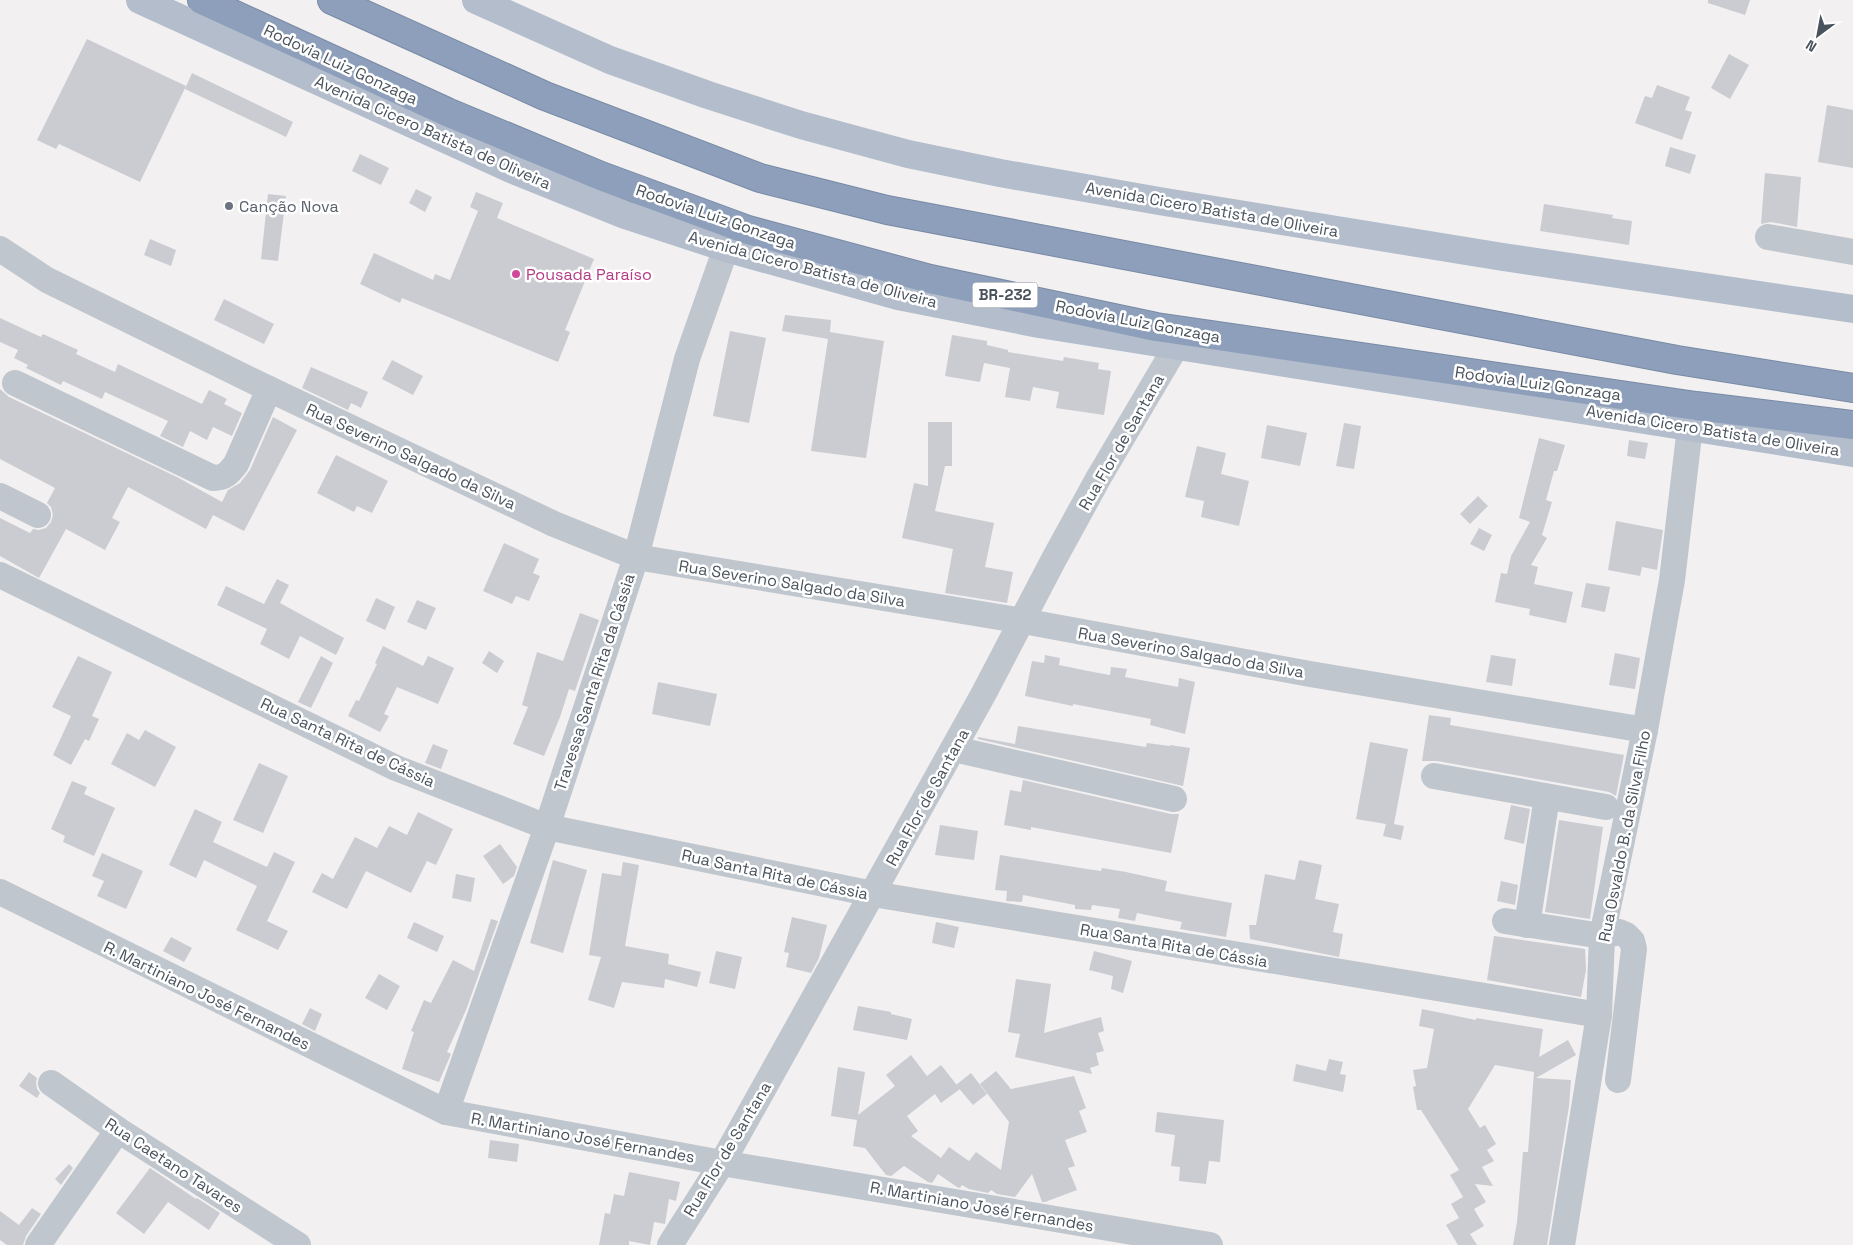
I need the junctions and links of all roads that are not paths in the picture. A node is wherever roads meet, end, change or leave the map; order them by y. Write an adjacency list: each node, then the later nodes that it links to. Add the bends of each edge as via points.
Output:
1 (140, 0): 6 (main road, Avenida Cicero Batista de Oliveira, via 511,169 625,214)
2 (202, 0): 14 (highway, Rodovia Luiz Gonzaga / BR-232, via 446,112 601,176 748,230 930,279 1164,328 1686,405)
3 (332, 0): 12 (highway, via 545,96 760,178 887,210 1677,360)
4 (476, 0): 9 (main road, Avenida Cicero Batista de Oliveira, via 610,60 708,95 908,154 1159,201 1503,258)
5 (1768, 237): 8 (street)
6 (726, 248): 10 (main road, Avenida Cicero Batista de Oliveira, via 898,296 1039,324); 19 (street, Travessa Santa Rita da Cássia, via 687,358)
7 (0, 249): 13 (street, Rua Severino Salgado da Silva, via 47,280)
8 (1853, 252)
9 (1853, 309)
10 (1177, 345): 15 (main road, Avenida Cicero Batista de Oliveira); 21 (street, Rua Flor de Santana, via 1099,477)
11 (15, 383): 13 (street, via 213,478 222,478 236,464)
12 (1853, 388)
13 (269, 389): 19 (street, Rua Severino Salgado da Silva, via 554,524)
14 (1853, 425)
15 (1690, 427): 16 (main road, Avenida Cicero Batista de Oliveira); 22 (street, Rua Osvaldo B. da Silva Filho, via 1672,580)
16 (1853, 453)
17 (0, 496): 18 (street)
18 (38, 515)
19 (636, 557): 21 (street, Rua Severino Salgado da Silva); 28 (street, Travessa Santa Rita da Cássia)
20 (0, 575): 28 (street, Rua Santa Rita de Cássia, via 396,768)
21 (1022, 621): 22 (street, Rua Severino Salgado da Silva); 23 (street, Rua Flor de Santana)
22 (1645, 730): 31 (street, Rua Osvaldo B. da Silva Filho)
23 (954, 749): 26 (street); 30 (street, Rua Flor de Santana)
24 (1434, 776): 25 (street)
25 (1546, 797): 27 (street); 31 (street, via 1516,923)
26 (1174, 799)
27 (1606, 807)
28 (546, 827): 30 (street, Rua Santa Rita de Cássia); 35 (street, Travessa Santa Rita da Cássia)
29 (0, 892): 35 (street, R. Martiniano José Fernandes)
30 (873, 894): 32 (street, Rua Santa Rita de Cássia); 37 (street, Rua Flor de Santana)
31 (1602, 936): 32 (street, Rua Osvaldo B. da Silva Filho); 33 (street, via 1619,932 1626,935 1634,949)
32 (1599, 1015): 42 (street, Rua Osvaldo B. da Silva Filho)
33 (1618, 1080)
34 (51, 1083): 36 (street, Rua Caetano Tavares)
35 (446, 1112): 37 (street, R. Martiniano José Fernandes)
36 (118, 1130): 38 (street); 39 (street, Rua Caetano Tavares)
37 (722, 1163): 40 (street, Rua Flor de Santana); 41 (street, R. Martiniano José Fernandes)
38 (38, 1245)
39 (298, 1245)
40 (670, 1245)
41 (1210, 1245)
42 (1562, 1245)

